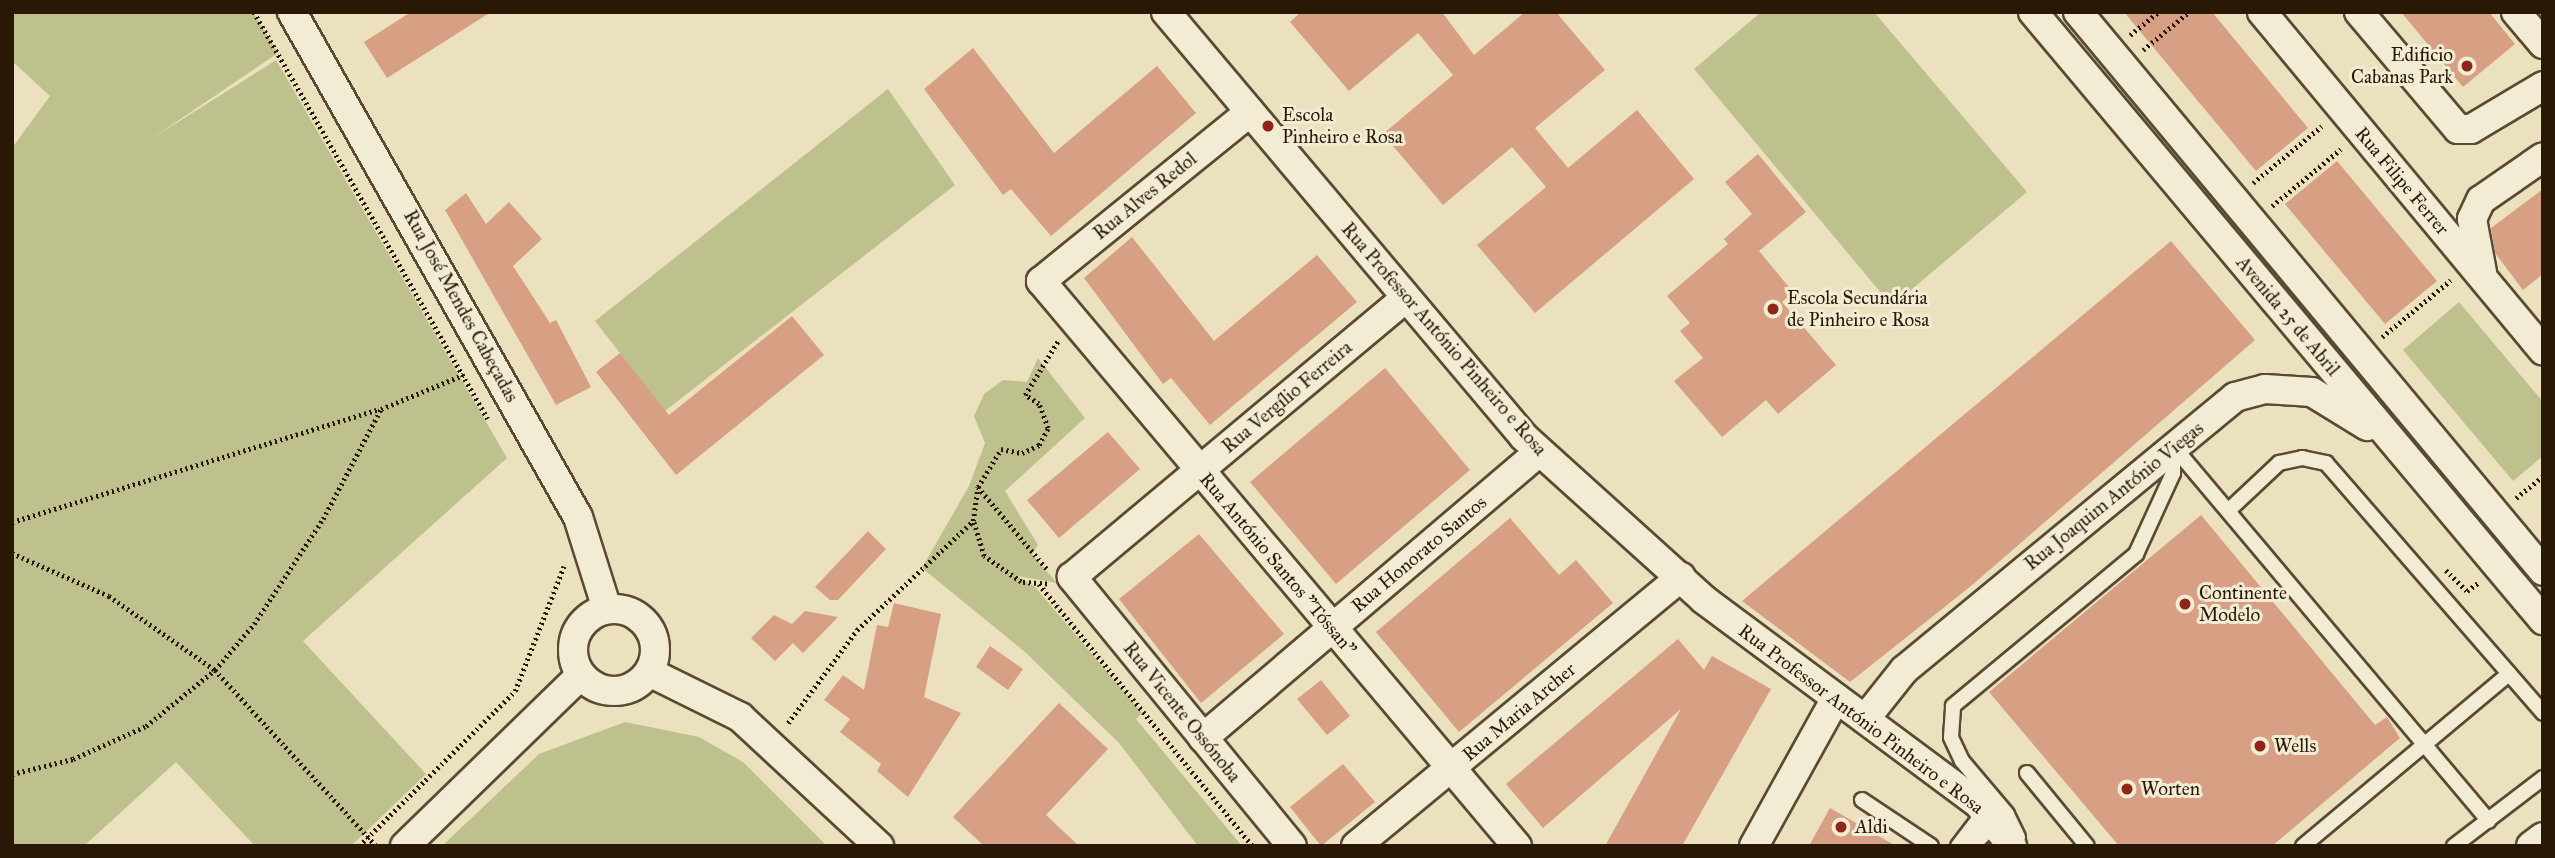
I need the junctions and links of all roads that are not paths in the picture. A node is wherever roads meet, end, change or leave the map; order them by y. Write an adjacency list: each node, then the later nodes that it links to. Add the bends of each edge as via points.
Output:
1 (292, 12): 26 (street, Rua José Mendes Cabeçadas, via 578,517)
2 (1166, 12): 10 (street, Rua Professor António Pinheiro e Rosa)
3 (2033, 12): 19 (street, Avenida 25 de Abril)
4 (2078, 12): 23 (street, Avenida 25 de Abril)
5 (2262, 12): 12 (street, Rua Filipe Ferrer)
6 (2359, 12): 9 (street, via 2458,129 2471,129)
7 (2516, 12): 8 (street)
8 (2543, 44)
9 (2543, 86)
10 (1250, 112): 15 (street, Rua Alves Redol); 16 (street, Rua Professor António Pinheiro e Rosa)
11 (2543, 157): 13 (street)
12 (2409, 190): 13 (street, via 2456,211); 14 (street, Rua Filipe Ferrer)
13 (2481, 200): 14 (street, via 2472,219)
14 (2478, 272): 17 (street, Rua Filipe Ferrer)
15 (1041, 281): 21 (street, Rua António Santos "Tóssan")
16 (1406, 298): 20 (street, Rua Professor António Pinheiro e Rosa); 21 (street, Rua Vergílio Ferreira)
17 (2543, 350)
18 (2173, 446): 19 (street, Rua Joaquim António Viegas, via 2235,397 2265,389 2312,392); 22 (lane); 34 (street, Rua Joaquim António Viegas, via 1904,670); 54 (lane, via 2173,473 2136,554 1953,706 1951,737 1962,761 2007,814)
19 (2397, 447): 27 (street, Avenida 25 de Abril)
20 (1539, 452): 24 (street, Rua Professor António Pinheiro e Rosa); 28 (street, Rua Honorato Santos)
21 (1198, 470): 25 (street, Rua Vergílio Ferreira); 28 (street, Rua António Santos "Tóssan")
22 (2229, 510): 30 (lane, via 2279,463 2302,458 2326,463); 36 (lane)
23 (2543, 571)
24 (1681, 577): 32 (street, Rua Professor António Pinheiro e Rosa); 37 (street, Rua Maria Archer)
25 (1067, 581): 35 (street, Rua Vicente Ossónoba)
26 (607, 609): 29 (street, via 633,613 651,633 654,659); 31 (street, via 593,614 575,635 572,648)
27 (2543, 620)
28 (1333, 628): 35 (street, Rua Honorato Santos); 37 (street, Rua António Santos "Tóssan")
29 (649, 671): 31 (street, via 641,682 616,692 590,684); 45 (street, via 740,717)
30 (2509, 674): 33 (lane); 36 (lane)
31 (581, 675): 44 (street)
32 (1836, 698): 34 (street, Rua Professor António Pinheiro e Rosa); 49 (street)
33 (2543, 713)
34 (1865, 719): 41 (street, Rua Professor António Pinheiro e Rosa)
35 (1203, 738): 46 (street, Rua Vicente Ossónoba)
36 (2425, 744): 42 (lane); 56 (lane)
37 (1450, 769): 47 (street, Rua Maria Archer); 48 (street, Rua António Santos "Tóssan")
38 (2027, 773): 55 (lane)
39 (2543, 778): 42 (lane)
40 (1862, 800): 50 (lane)
41 (1990, 817): 51 (lane); 52 (lane); 53 (street, Rua Professor António Pinheiro e Rosa)
42 (2489, 821): 57 (lane)
43 (2543, 837): 58 (street)
44 (405, 846)
45 (878, 846)
46 (1292, 846)
47 (1356, 846)
48 (1517, 846)
49 (1754, 846)
50 (1931, 846)
51 (1958, 846)
52 (1972, 846)
53 (2012, 846)
54 (2021, 846)
55 (2087, 846)
56 (2303, 846)
57 (2454, 846)
58 (2531, 846)

